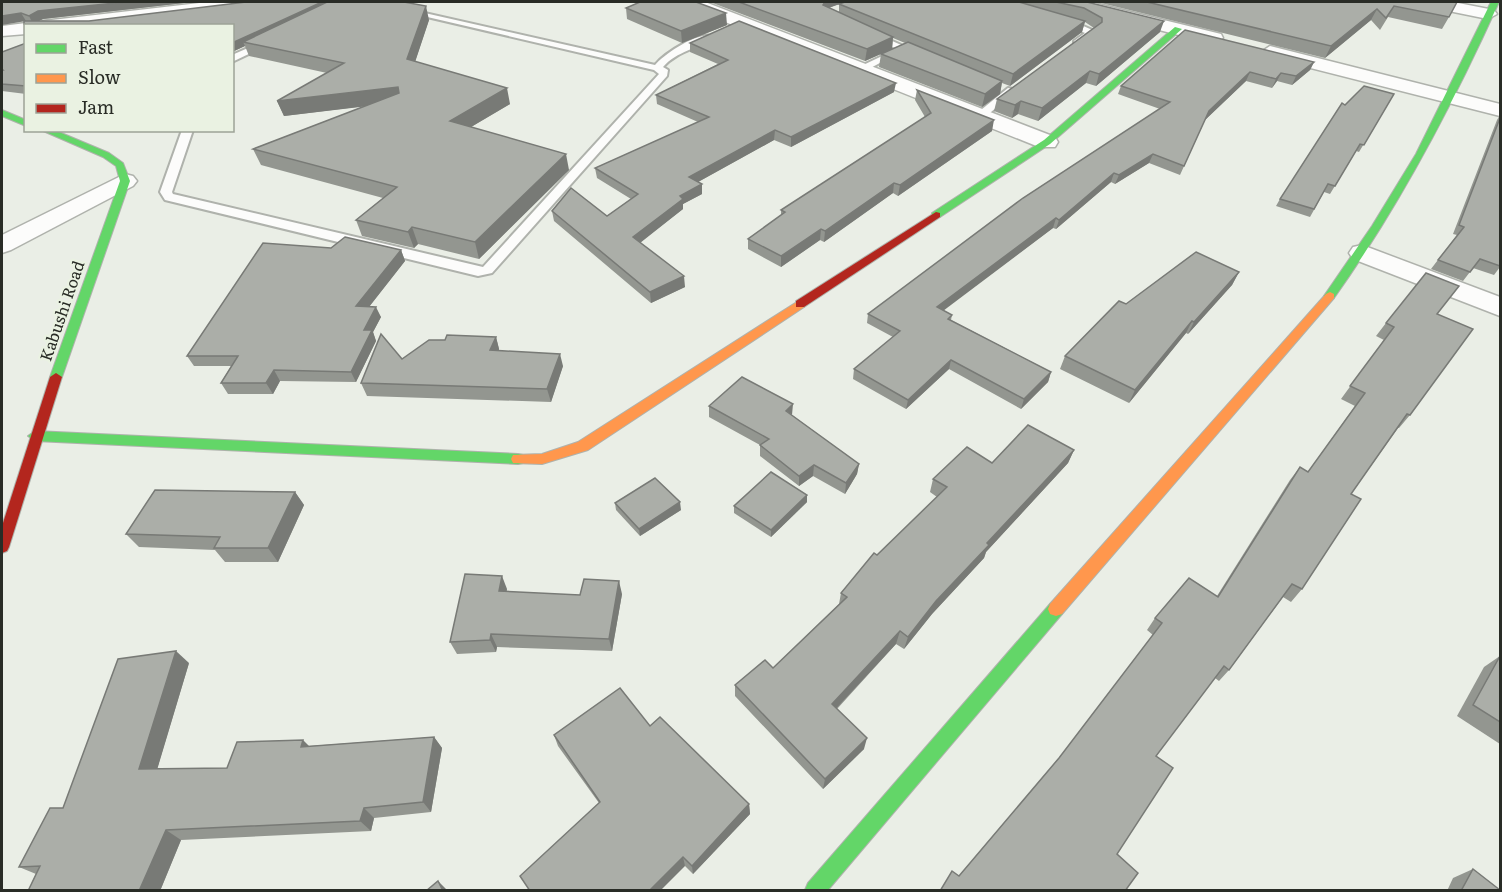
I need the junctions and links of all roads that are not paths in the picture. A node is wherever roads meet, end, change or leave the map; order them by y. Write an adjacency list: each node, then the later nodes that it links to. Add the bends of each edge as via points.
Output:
1 (155, 2): 8 (street)
2 (248, 2): 8 (street)
3 (368, 2): 25 (lane)
4 (691, 2): 10 (street)
5 (1071, 2): 13 (street)
6 (1430, 2): 7 (street)
7 (1491, 8): 28 (street)
8 (121, 16): 11 (street)
9 (1056, 18): 22 (lane, via 1092,32)
10 (746, 23): 15 (lane); 26 (street)
11 (59, 24)
12 (24, 28): 14 (street)
13 (1178, 29): 19 (street); 35 (street)
14 (2, 31)
15 (726, 31)
16 (865, 33): 21 (lane)
17 (716, 35): 25 (lane, via 673,52)
18 (275, 38): 24 (lane)
19 (1232, 43)
20 (1254, 48): 28 (street)
21 (904, 49): 23 (lane); 26 (lane)
22 (1064, 52)
23 (925, 57)
24 (234, 58)
25 (657, 68): 34 (lane, via 664,74 487,270 478,272 169,197 166,192)
26 (862, 69): 31 (street)
27 (1008, 88): 31 (lane)
28 (1452, 97): 29 (street); 38 (street)
29 (1500, 110)
30 (2, 113): 32 (street)
31 (980, 116): 35 (street)
32 (24, 122)
33 (50, 132): 36 (street, via 106,155 120,165)
34 (187, 132)
35 (1047, 142): 40 (street, via 621,424 583,447 542,459)
36 (125, 181): 37 (street); 40 (street, Kabushi Road)
37 (2, 245)
38 (1362, 253): 39 (street); 42 (street, via 1321,308 1093,565)
39 (1500, 307)
40 (35, 436): 41 (street, Kabushi Road)
41 (2, 547)
42 (815, 891)

